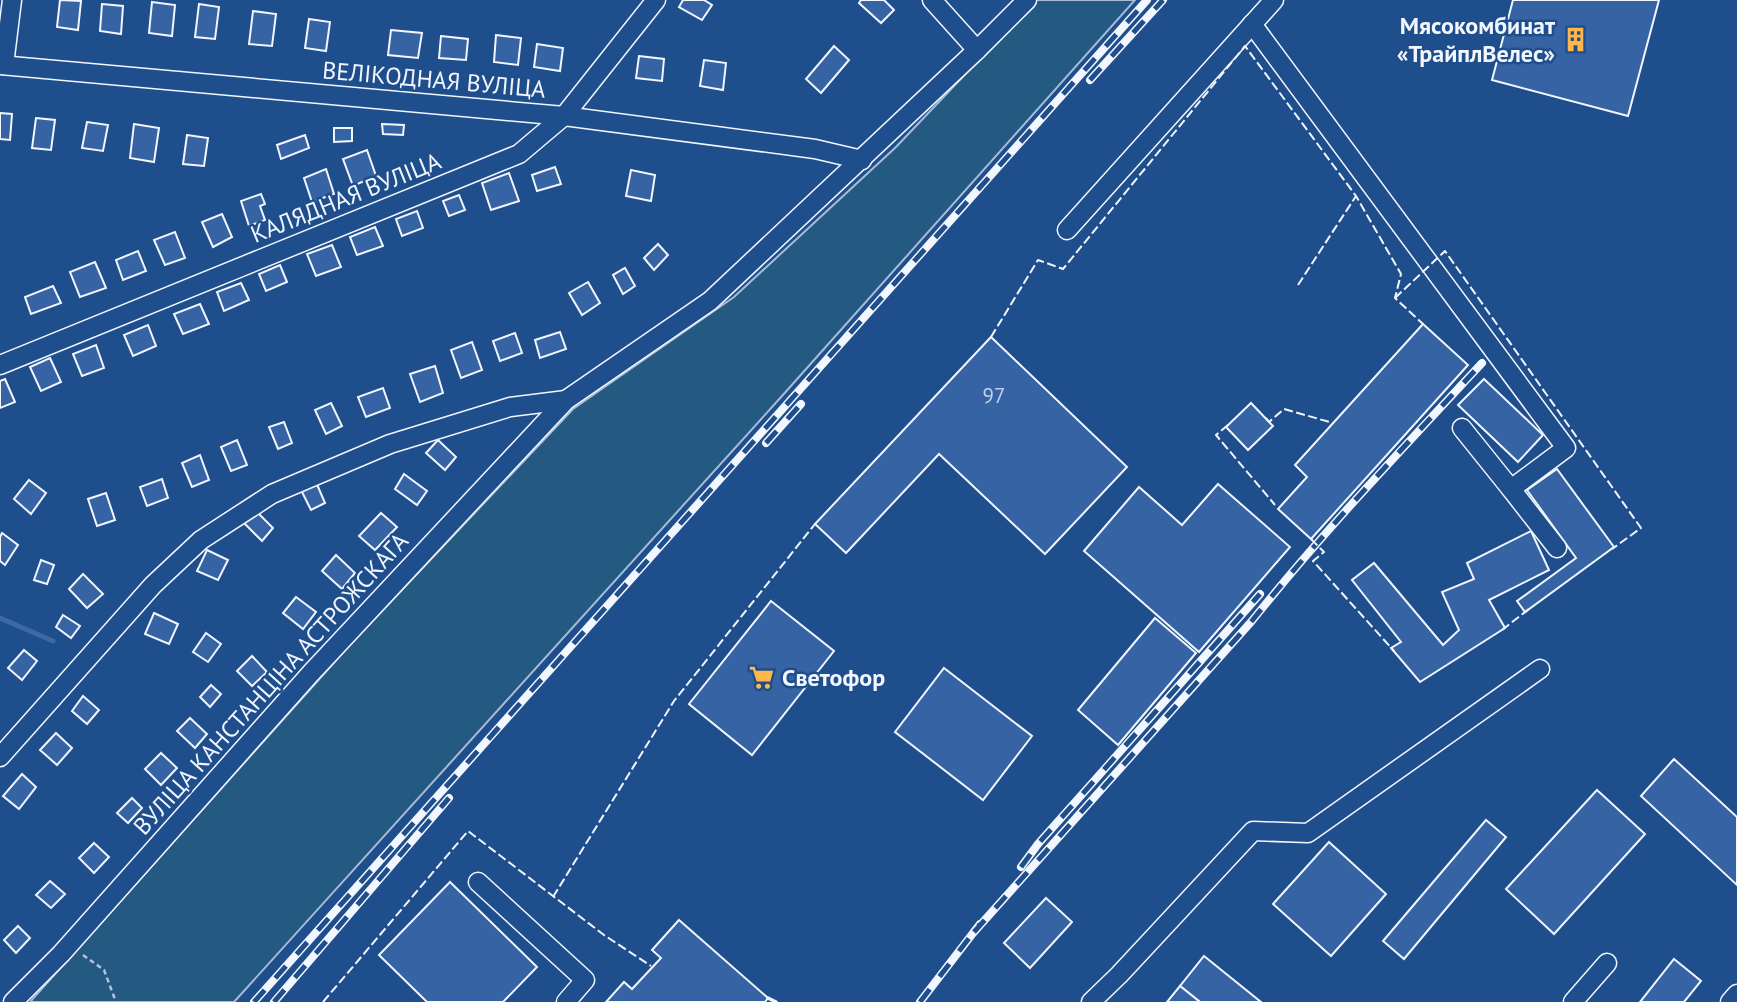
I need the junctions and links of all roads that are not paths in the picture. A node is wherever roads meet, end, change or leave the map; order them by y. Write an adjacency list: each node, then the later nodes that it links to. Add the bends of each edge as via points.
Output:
1 (12, 0): 8 (street)
2 (656, 0): 9 (street, КАЛЯДНАЯ ВУЛІЦА)
3 (932, 0): 7 (street)
4 (1027, 0): 7 (street, ВУЛІЦА КАНСТАНЦІНА АСТРОЖСКАГА)
5 (1274, 0): 6 (street)
6 (1252, 24): 11 (street); 15 (street, via 1566,448)
7 (977, 50): 10 (street, ВУЛІЦА КАНСТАНЦІНА АСТРОЖСКАГА)
8 (2, 65): 9 (street, ВЕЛІКОДНАЯ ВУЛІЦА)
9 (565, 116): 10 (street, ВЕЛІКОДНАЯ ВУЛІЦА, via 815,149); 12 (street, КАЛЯДНАЯ ВУЛІЦА, via 519,154)
10 (862, 160): 13 (street, ВУЛІЦА КАНСТАНЦІНА АСТРОЖСКАГА, via 710,301)
11 (1067, 230)
12 (5, 360)
13 (566, 400): 18 (street, ВУЛІЦА КАНСТАНЦІНА АСТРОЖСКАГА, via 510,407 390,444 272,494 201,540 153,585); 23 (street, ВУЛІЦА КАНСТАНЦІНА АСТРОЖСКАГА, via 311,673 61,954)
14 (1462, 428): 15 (street)
15 (1511, 489): 16 (street)
16 (1557, 548)
17 (1540, 669): 25 (street, via 1308,833 1253,831)
18 (0, 757)
19 (478, 882): 24 (street, via 585,980)
20 (1607, 963): 26 (street)
21 (0, 993): 23 (street)
22 (1737, 994): 27 (street)
23 (12, 1002)
24 (566, 1002)
25 (1091, 1002)
26 (1573, 1002)
27 (1730, 1002)

